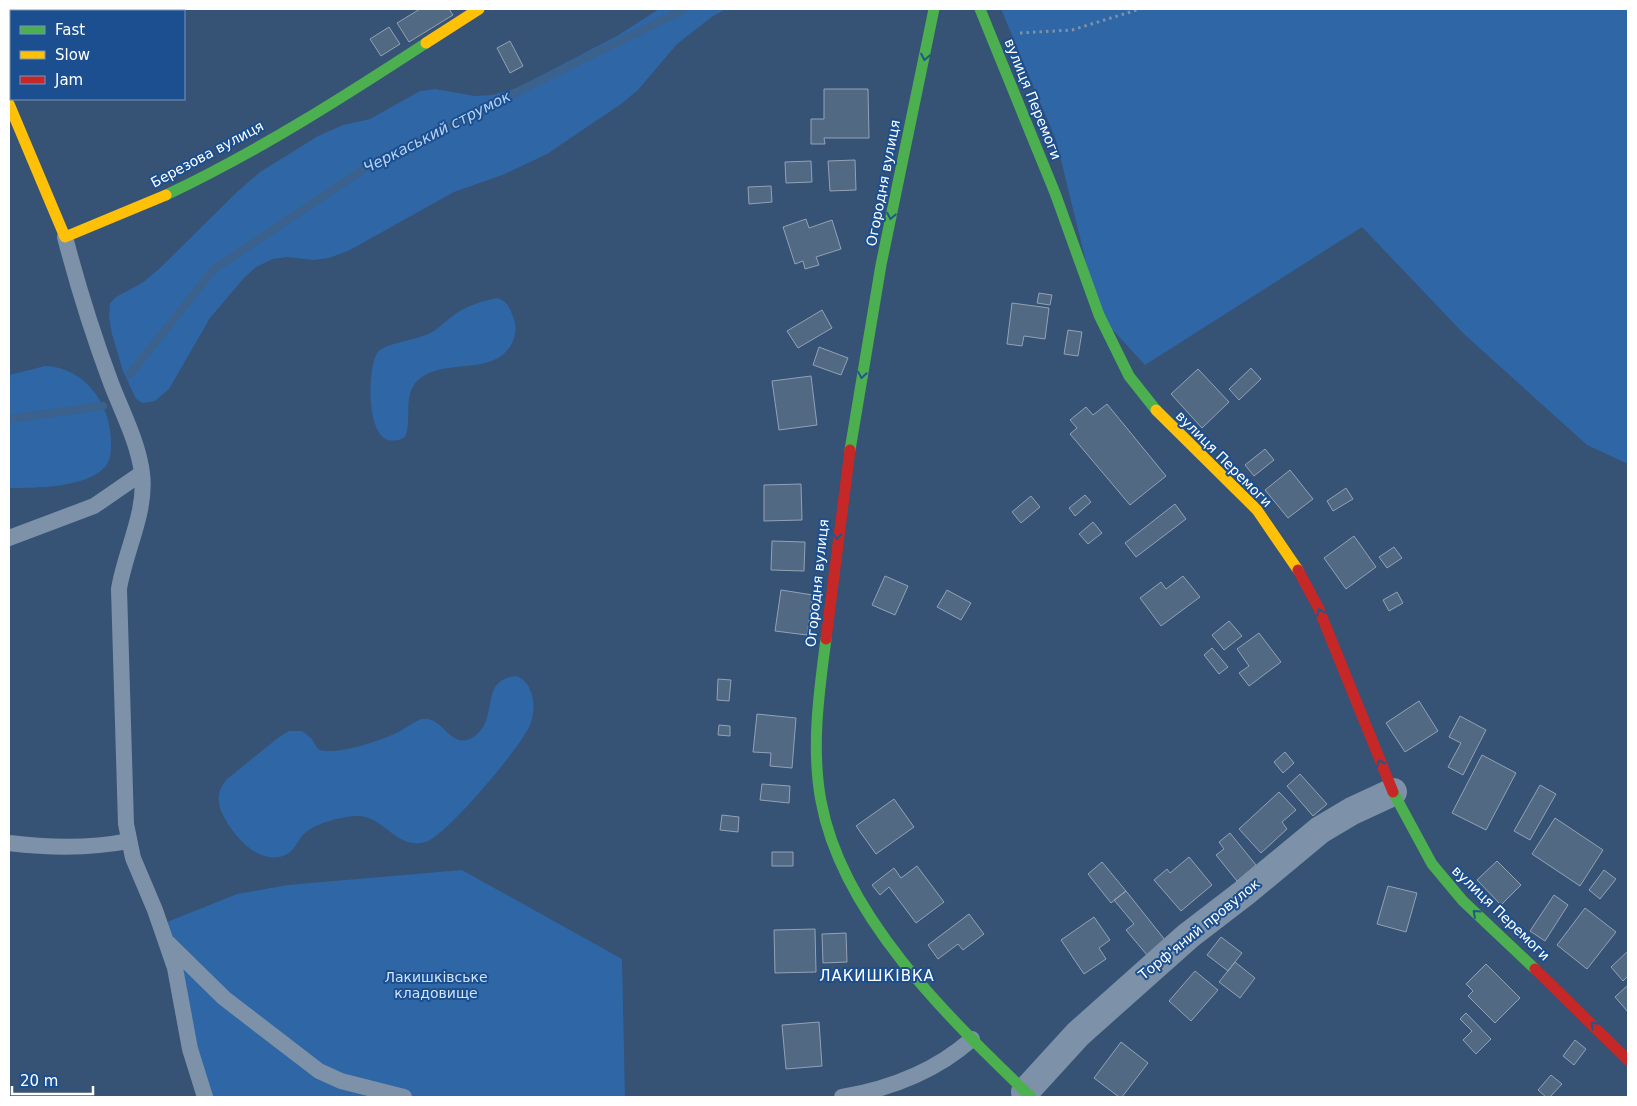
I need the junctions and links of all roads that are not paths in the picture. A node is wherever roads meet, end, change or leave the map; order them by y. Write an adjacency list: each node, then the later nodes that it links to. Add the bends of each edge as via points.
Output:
1 (477, 9): 5 (street, Березова вулиця, via 369,80 228,162 114,219)
2 (934, 9): 12 (street, Огородня вулиця, one-way to 12, via 890,220 847,460 825,648 816,767 826,824 863,905 911,971)
3 (980, 9): 8 (street, вулиця Перемоги, one-way to 3, via 1318,606 1292,559 1257,510 1163,419 1118,357)
4 (9, 104): 5 (street)
5 (65, 237): 6 (lane, via 95,340 132,436)
6 (142, 473): 7 (lane, via 94,506); 9 (lane, via 140,505 119,589 124,792)
7 (9, 538)
8 (1393, 792): 13 (street, вулиця Перемоги, one-way to 8, via 1447,884 1418,843); 14 (street, Торф'яний провулок, via 1320,830 1188,936 1078,1034)
9 (129, 841): 10 (lane, via 85,848); 11 (lane)
10 (9, 842)
11 (166, 942): 15 (lane, via 175,968 190,1049); 16 (lane, via 224,998 319,1071 341,1081)
12 (972, 1039): 14 (street, Огородня вулиця); 17 (lane, via 932,1068 871,1091)
13 (1628, 1060)
14 (1028, 1095)
15 (205, 1097)
16 (404, 1097)
17 (842, 1097)

